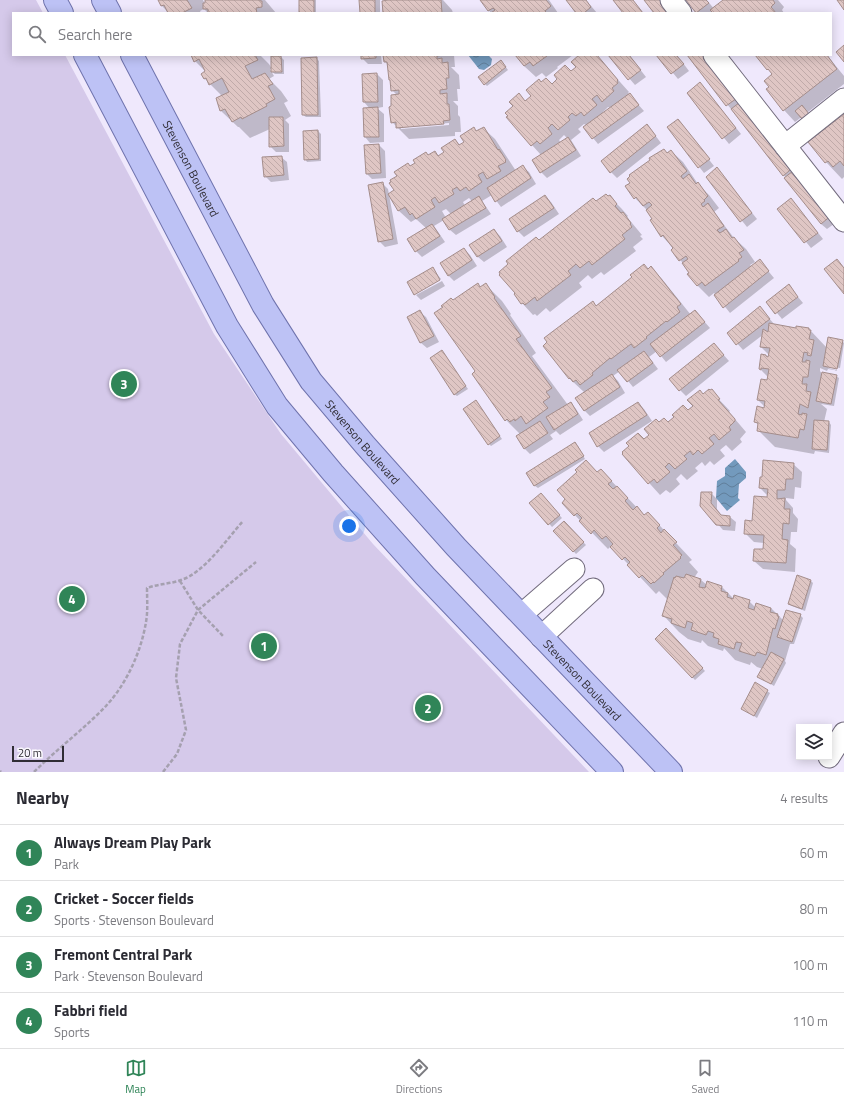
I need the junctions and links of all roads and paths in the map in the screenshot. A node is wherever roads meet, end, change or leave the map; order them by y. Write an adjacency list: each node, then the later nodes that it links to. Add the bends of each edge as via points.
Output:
1 (55, 0): 4 (main road)
2 (103, 0): 5 (main road)
3 (671, 0): 6 (street)
4 (61, 12)
5 (109, 12)
6 (680, 12)
7 (86, 56): 27 (main road, via 227,326 277,406 425,576)
8 (133, 56): 19 (main road, Stevenson Boulevard, via 263,305 312,381 364,445)
9 (715, 56): 11 (street)
10 (844, 99): 11 (street)
11 (785, 146): 12 (street)
12 (844, 221)
13 (243, 521): 16 (path, via 216,553 198,570)
14 (256, 562): 18 (path)
15 (574, 569): 19 (street)
16 (180, 581): 18 (path); 25 (path, via 147,588 146,620 142,639 121,687 103,708)
17 (593, 589): 21 (street)
18 (198, 610): 20 (path); 26 (path, via 180,644 176,678 186,730 177,754)
19 (521, 615): 21 (main road, Stevenson Boulevard)
20 (223, 636)
21 (542, 636): 28 (main road, Stevenson Boulevard)
22 (844, 733): 23 (street)
23 (832, 752)
24 (827, 760): 29 (street)
25 (34, 772)
26 (163, 772)
27 (612, 772)
28 (671, 772)
29 (820, 772)

